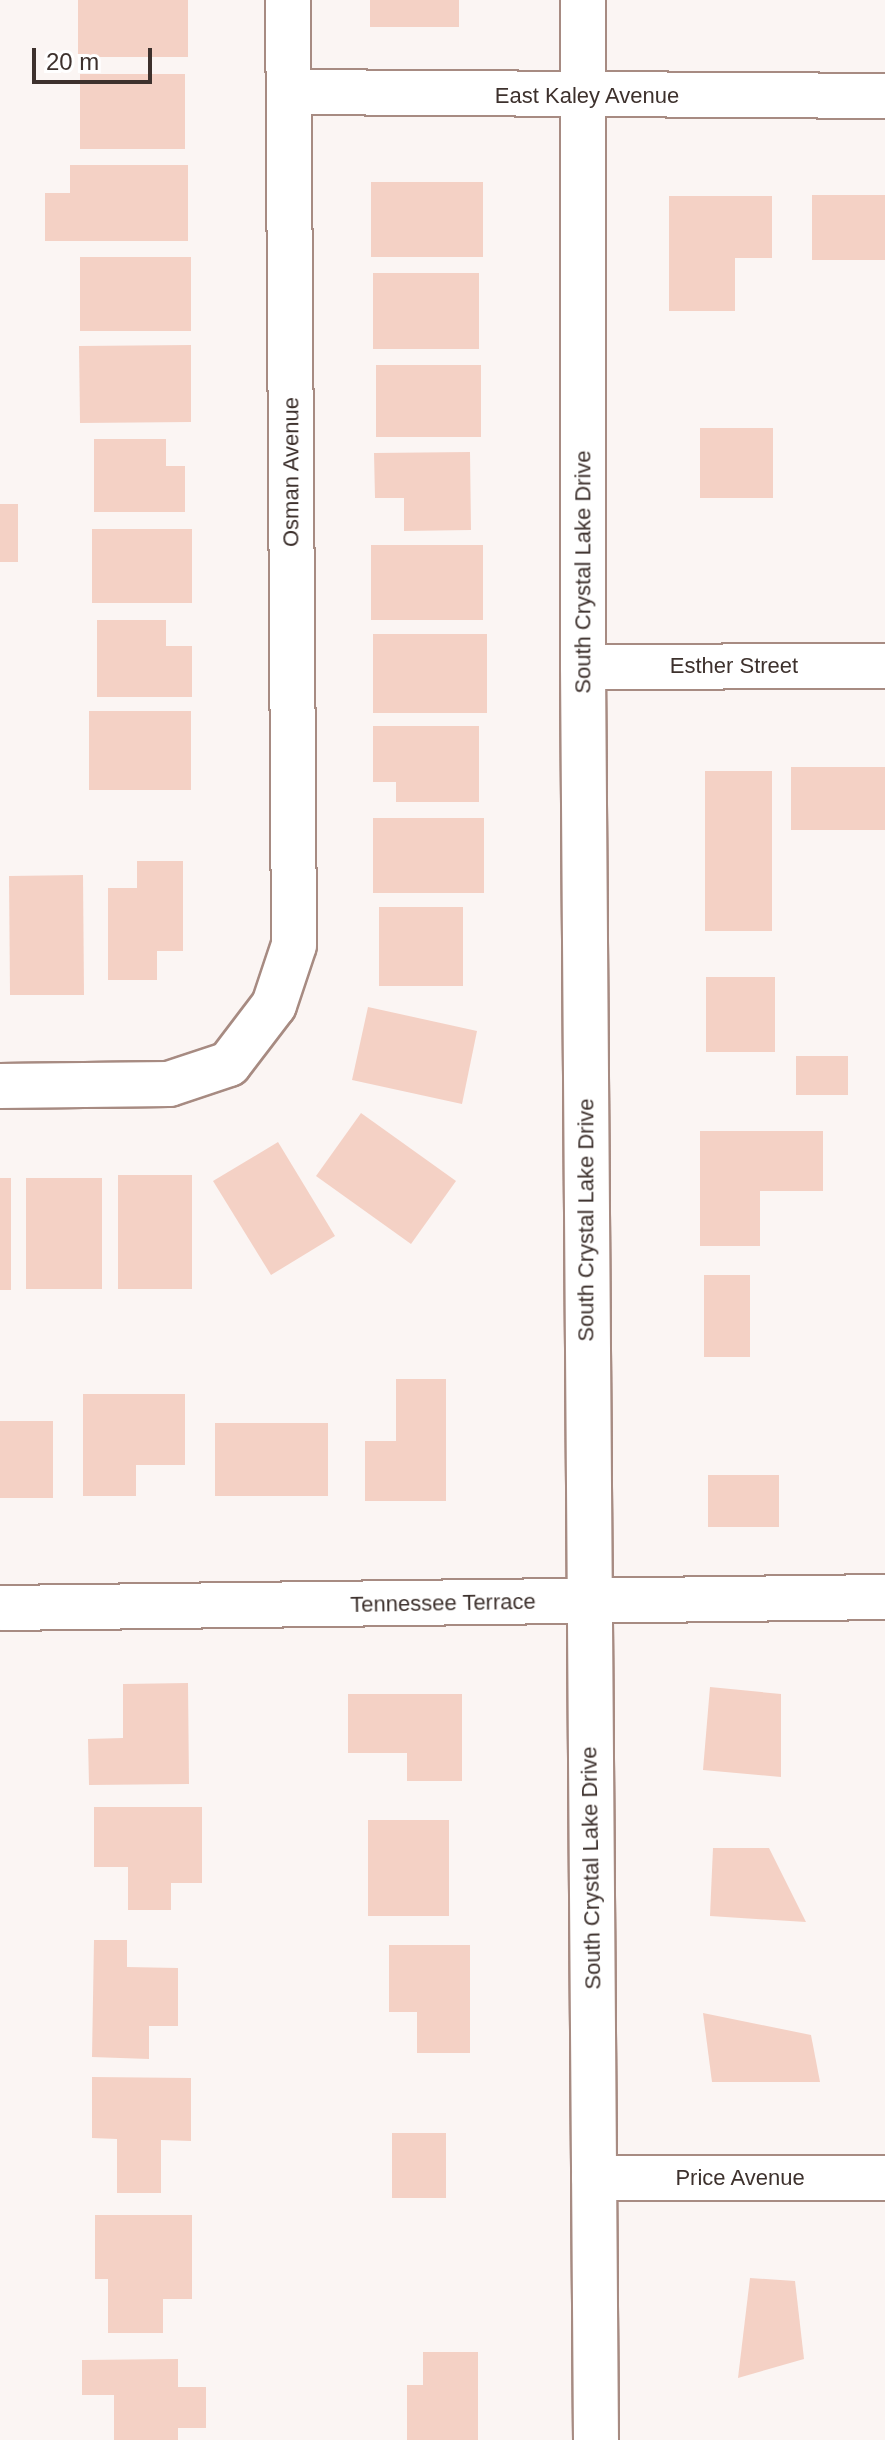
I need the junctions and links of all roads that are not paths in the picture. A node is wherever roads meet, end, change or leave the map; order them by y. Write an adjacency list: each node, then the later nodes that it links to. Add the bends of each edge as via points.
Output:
1 (288, 0): 3 (street, Osman Avenue)
2 (583, 0): 5 (street, South Crystal Lake Drive)
3 (289, 92): 5 (street, East Kaley Avenue); 8 (street, Osman Avenue, via 294,945 274,1005 229,1064 169,1084)
4 (885, 96): 5 (street, East Kaley Avenue)
5 (584, 97): 7 (street, South Crystal Lake Drive)
6 (885, 666): 7 (street, Esther Street)
7 (583, 667): 10 (street, South Crystal Lake Drive)
8 (0, 1086)
9 (885, 1597): 10 (street, Tennessee Terrace)
10 (589, 1602): 11 (street, Tennessee Terrace); 12 (street, South Crystal Lake Drive)
11 (0, 1608)
12 (594, 2178): 13 (street, Price Avenue); 14 (street, South Crystal Lake Drive)
13 (885, 2178)
14 (596, 2440)

